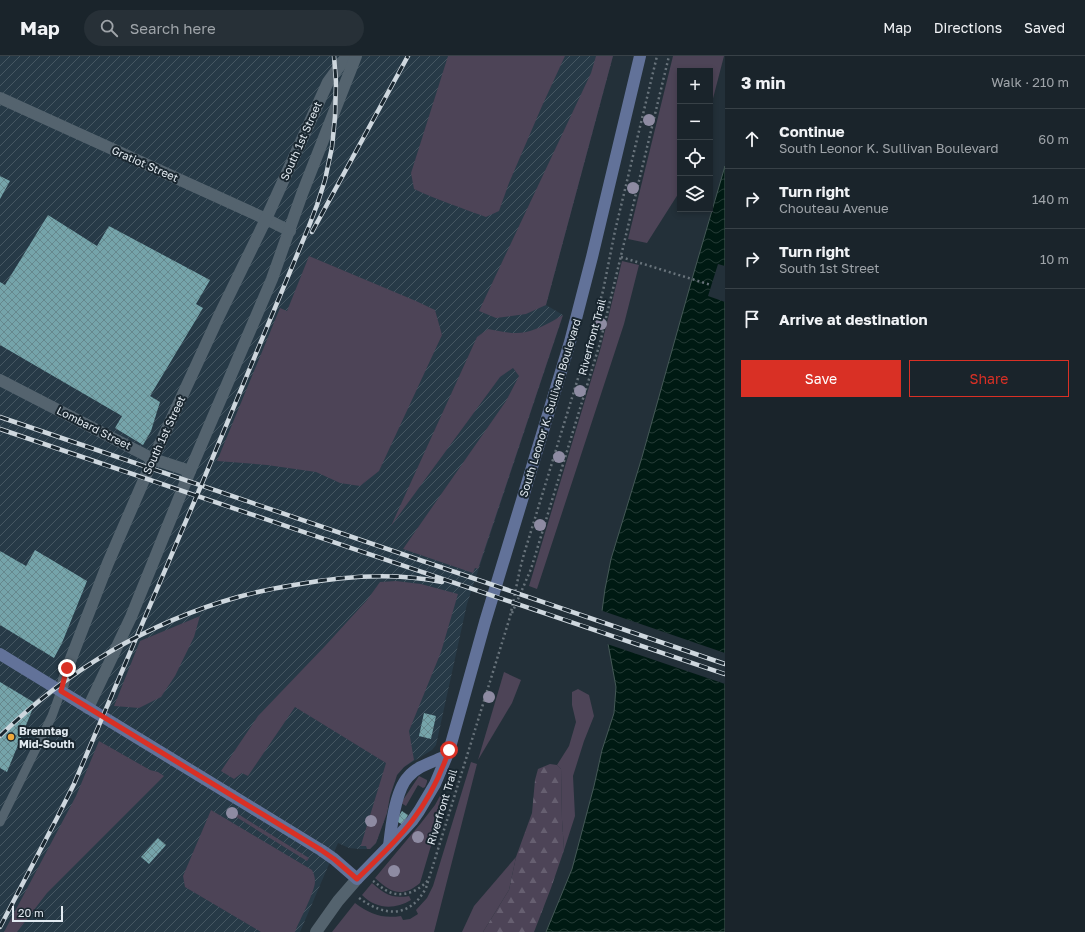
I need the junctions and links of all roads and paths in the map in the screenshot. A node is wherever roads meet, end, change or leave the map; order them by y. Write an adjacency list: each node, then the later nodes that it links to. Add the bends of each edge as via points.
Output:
1 (347, 56): 6 (street, South 1st Street, via 328,82)
2 (356, 56): 7 (street, South 1st Street)
3 (640, 56): 16 (street, South Leonor K. Sullivan Boulevard, via 570,342)
4 (669, 56): 8 (path, Riverfront Trail)
5 (0, 98): 6 (street, Gratiot Street)
6 (266, 219): 7 (street, Gratiot Street); 11 (street, South 1st Street)
7 (290, 231): 12 (street, South 1st Street)
8 (621, 258): 9 (path); 20 (path, Riverfront Trail, via 597,351 531,569 510,617)
9 (711, 285)
10 (0, 380): 11 (street, Lombard Street)
11 (153, 459): 12 (street, Lombard Street); 14 (street, South 1st Street, via 108,563 67,668)
12 (190, 471): 15 (street, South 1st Street, via 131,617)
13 (0, 654): 14 (street)
14 (61, 691): 15 (street); 17 (lane, South 1st Street, via 52,716)
15 (88, 708): 19 (street, via 321,850)
16 (446, 756): 18 (street, South Leonor K. Sullivan Boulevard, via 435,784 420,810); 18 (street, via 415,771 402,785 391,825)
17 (0, 822)
18 (389, 846): 19 (street, South Leonor K. Sullivan Boulevard)
19 (357, 879): 23 (street)
20 (428, 880): 21 (path, via 414,891 399,894 391,893); 22 (path, Riverfront Trail, via 419,900 404,910 378,910)
21 (373, 881)
22 (359, 898)
23 (316, 932)

